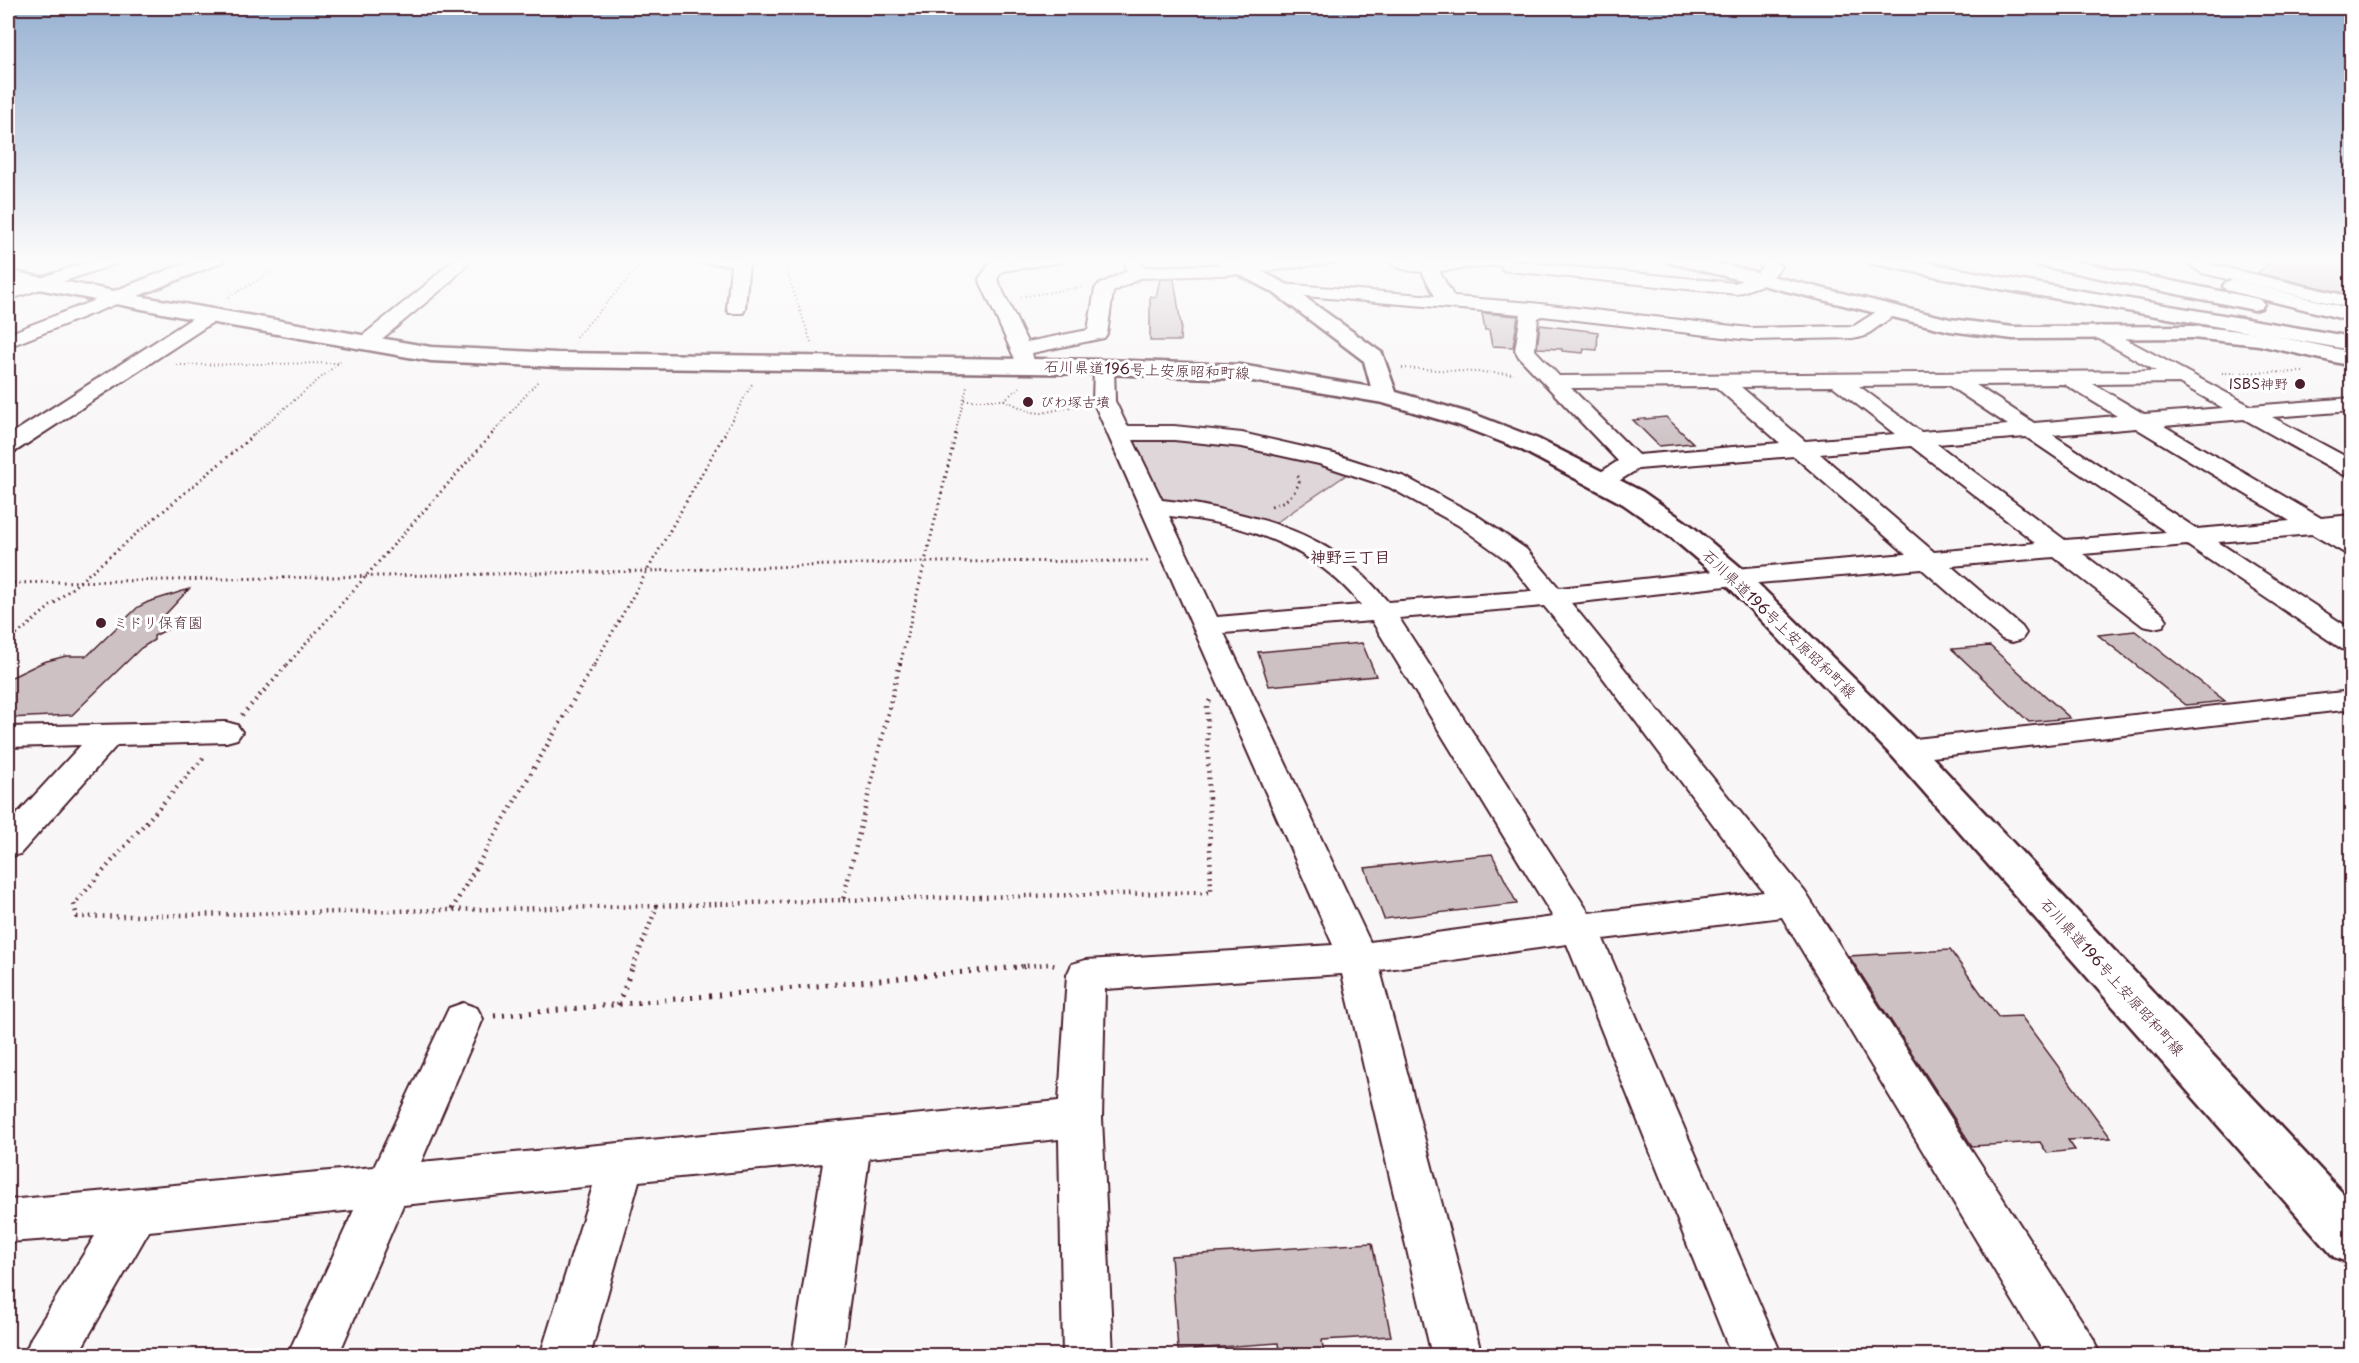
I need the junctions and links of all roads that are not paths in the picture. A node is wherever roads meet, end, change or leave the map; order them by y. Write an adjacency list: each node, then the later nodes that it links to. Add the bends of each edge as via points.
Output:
1 (56, 322): 16 (street)
2 (196, 322): 35 (street)
3 (236, 322): 17 (main road, 石川県道196号上安原昭和町線)
4 (390, 322): 17 (street)
5 (1007, 322): 19 (street)
6 (1099, 322): 19 (street, via 1097,334)
7 (1325, 322): 28 (main road, via 1374,358)
8 (1528, 322): 24 (street, via 1525,350)
9 (1672, 322): 10 (street, via 1750,334 1858,332)
10 (1874, 322)
11 (1936, 322): 14 (main road, via 2013,333)
12 (2223, 322): 18 (main road)
13 (2293, 322): 15 (main road)
14 (2102, 332): 20 (main road, via 2192,332 2259,339); 22 (street)
15 (2352, 334)
16 (8, 341)
17 (364, 344): 19 (main road, 石川県道196号上安原昭和町線, via 431,354 557,360 972,366)
18 (2352, 344)
19 (1022, 357): 21 (main road, 石川県道196号上安原昭和町線)
20 (2352, 359)
21 (1104, 367): 28 (main road, 石川県道196号上安原昭和町線, via 1241,372); 33 (street, via 1104,401)
22 (2179, 375): 23 (street); 30 (street)
23 (2068, 378): 26 (street); 31 (street)
24 (1550, 379): 27 (street); 37 (street)
25 (1837, 379): 26 (street); 27 (street); 34 (street)
26 (1953, 379): 32 (street)
27 (1722, 381): 36 (street)
28 (1386, 396): 39 (main road, 石川県道196号上安原昭和町線, via 1467,420 1529,444)
29 (2352, 404): 30 (street)
30 (2249, 413): 31 (street); 38 (street)
31 (2139, 422): 32 (street); 42 (street)
32 (2032, 431): 34 (street); 43 (street)
33 (1118, 433): 40 (street); 48 (street, via 1174,433 1242,440 1326,459 1397,482 1467,520 1517,555)
34 (1917, 440): 36 (street); 45 (street)
35 (8, 446)
36 (1798, 449): 37 (street); 46 (street)
37 (1632, 462): 39 (street)
38 (2352, 470)
39 (1601, 482): 47 (main road, 石川県道196号上安原昭和町線, via 1675,527)
40 (1153, 508): 49 (street, via 1177,507 1260,525 1312,547 1342,568); 51 (street)
41 (2352, 522): 42 (street)
42 (2315, 526): 43 (street); 44 (street)
43 (2191, 537): 45 (street); 53 (street)
44 (2352, 547)
45 (2057, 549): 46 (street); 50 (street)
46 (1926, 560): 47 (street); 52 (street)
47 (1734, 577): 48 (street); 58 (main road, 石川県道196号上安原昭和町線)
48 (1553, 597): 49 (street); 60 (street)
49 (1380, 611): 51 (street); 61 (street)
50 (2153, 620)
51 (1207, 626): 62 (street)
52 (2013, 633)
53 (2352, 643)
54 (2352, 700): 58 (street)
55 (226, 732): 56 (street)
56 (108, 735): 57 (street); 59 (street)
57 (8, 737)
58 (1906, 750): 70 (main road, 石川県道196号上安原昭和町線)
59 (8, 845)
60 (1792, 902): 61 (street); 78 (street)
61 (1579, 928): 62 (street); 77 (street)
62 (1358, 958): 64 (street, via 1086,975); 76 (street)
63 (464, 1019): 67 (street)
64 (1080, 1118): 65 (street); 75 (street)
65 (849, 1141): 66 (street); 74 (street)
66 (622, 1163): 67 (street); 73 (street)
67 (388, 1187): 68 (street); 72 (street)
68 (136, 1211): 69 (street); 71 (street)
69 (8, 1221)
70 (2352, 1240)
71 (49, 1356)
72 (312, 1356)
73 (565, 1356)
74 (817, 1356)
75 (1088, 1356)
76 (1457, 1356)
77 (1756, 1356)
78 (2075, 1356)

